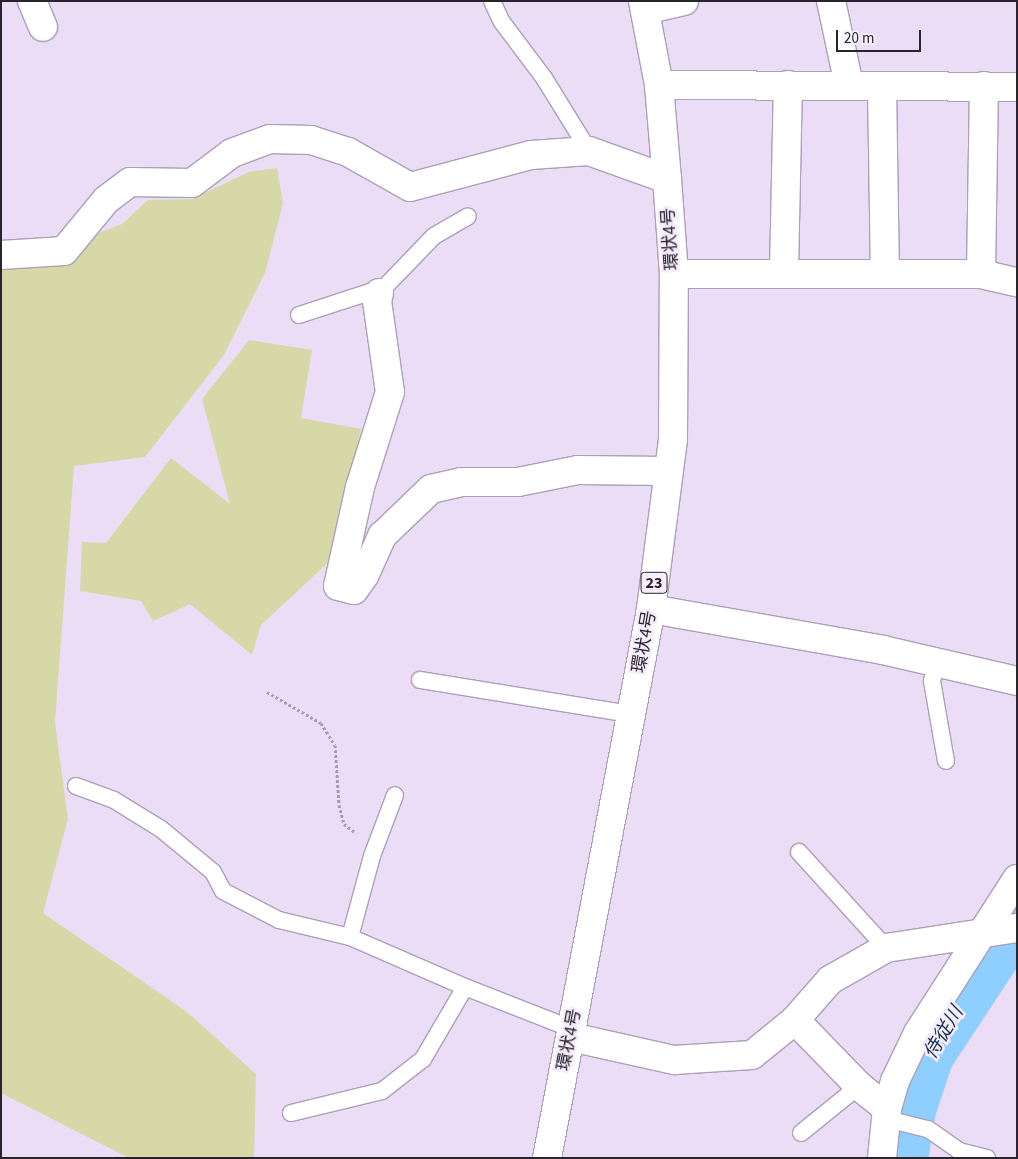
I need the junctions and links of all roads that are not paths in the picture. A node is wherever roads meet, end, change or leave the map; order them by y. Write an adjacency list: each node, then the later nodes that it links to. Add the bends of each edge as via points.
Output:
1 (32, 1): 6 (street)
2 (492, 1): 13 (lane, via 502,22 544,78)
3 (684, 1): 5 (street)
4 (831, 1): 9 (street)
5 (644, 6): 7 (street, 環状4号 / 23)
6 (43, 28)
7 (658, 85): 8 (street); 14 (street, 環状4号 / 23)
8 (788, 85): 9 (street); 17 (street)
9 (848, 85): 10 (street)
10 (882, 86): 11 (street); 18 (street)
11 (984, 86): 12 (street); 20 (street)
12 (1017, 87)
13 (589, 151): 14 (street); 16 (street, via 532,155 410,187 339,149 311,140 270,139 232,153 192,183 130,182 106,200 64,251)
14 (667, 179): 19 (street, 環状4号 / 23)
15 (468, 216): 22 (lane, via 434,236)
16 (1, 255)
17 (784, 272): 18 (street); 19 (street)
18 (885, 273): 20 (street)
19 (674, 274): 24 (street, 環状4号 / 23, via 675,386)
20 (981, 274): 21 (street)
21 (1017, 282)
22 (379, 293): 23 (lane, via 373,291); 24 (street, via 376,300 390,392 360,487 338,586 354,590 382,536 431,489 462,482 518,482 578,470)
23 (299, 315)
24 (668, 471): 25 (street, 環状4号 / 23)
25 (651, 609): 26 (street); 29 (street, 環状4号 / 23)
26 (937, 662): 28 (street); 30 (lane, via 932,681)
27 (420, 680): 29 (lane)
28 (1017, 681)
29 (631, 714): 40 (street, 環状4号 / 23)
30 (946, 761)
31 (76, 786): 36 (lane, via 114,800 161,829 214,872 223,891 279,920)
32 (395, 795): 36 (lane, via 375,847)
33 (799, 852): 37 (lane)
34 (1017, 878): 35 (street)
35 (997, 932): 37 (street); 43 (street, via 918,1033 894,1080)
36 (350, 937): 38 (lane)
37 (886, 948): 39 (street, via 830,980)
38 (465, 987): 40 (lane); 42 (lane, via 423,1059 382,1091)
39 (796, 1020): 40 (street, via 752,1055 674,1060); 41 (street)
40 (572, 1033): 45 (street, 環状4号 / 23)
41 (859, 1086): 43 (street); 44 (lane)
42 (291, 1113)
43 (891, 1115): 46 (street); 47 (lane, via 928,1129 959,1151)
44 (800, 1133)
45 (548, 1158)
46 (882, 1158)
47 (987, 1158)

